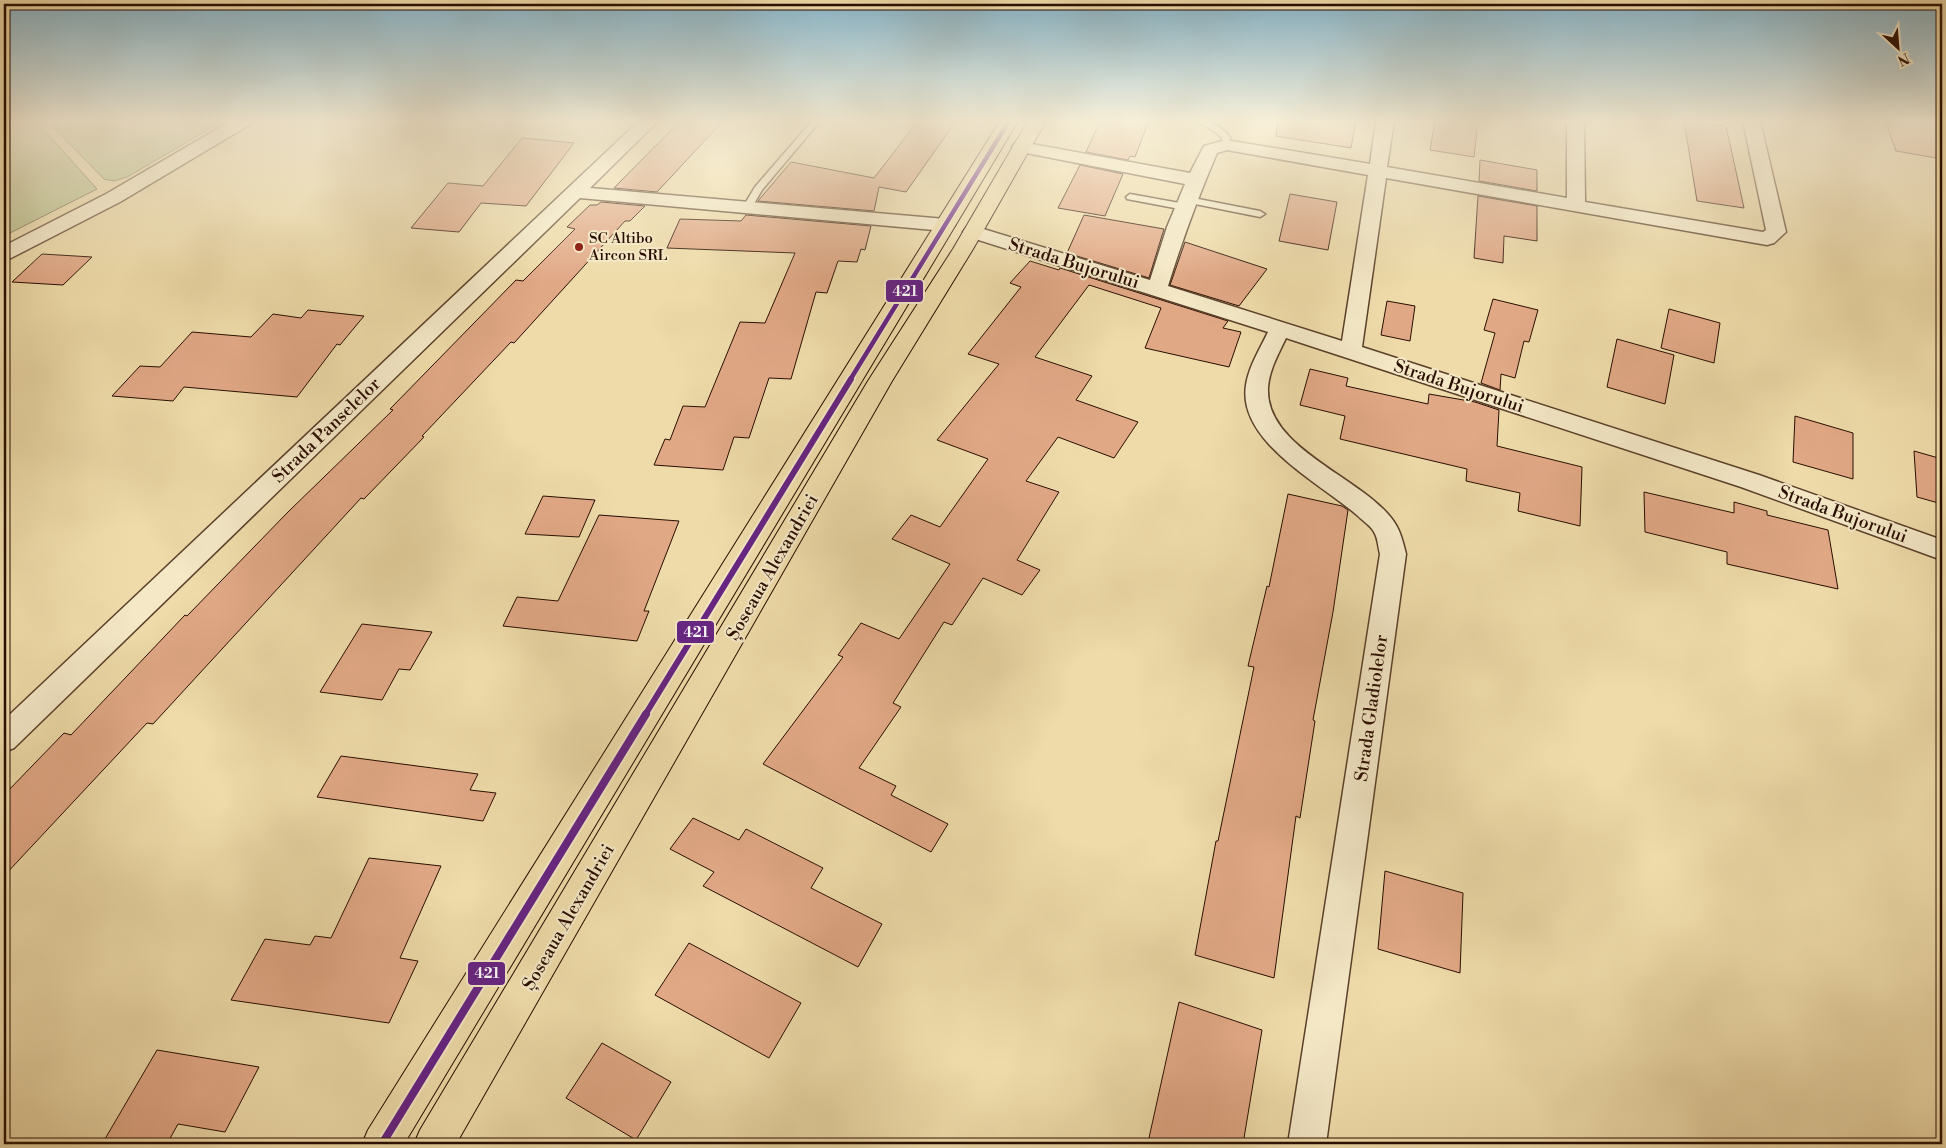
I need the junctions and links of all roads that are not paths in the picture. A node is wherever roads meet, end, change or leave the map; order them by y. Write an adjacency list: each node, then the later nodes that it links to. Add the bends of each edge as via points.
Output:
1 (151, 175): 21 (street)
2 (592, 175): 13 (street, Strada Panselelor)
3 (770, 175): 17 (lane)
4 (976, 175): 19 (highway, Șoseaua Alexandriei)
5 (1006, 175): 20 (highway, Șoseaua Alexandriei)
6 (1166, 175): 12 (street)
7 (1199, 175): 12 (street)
8 (1377, 175): 24 (street)
9 (1403, 175): 16 (street)
10 (1575, 175): 16 (street)
11 (1764, 175): 16 (street, via 1776,232 1767,239)
12 (1196, 180): 15 (street)
13 (574, 192): 17 (street); 26 (street, Strada Panselelor)
14 (1130, 198): 15 (lane)
15 (1186, 204): 18 (lane); 22 (street)
16 (1576, 206)
17 (748, 207): 19 (street)
18 (1260, 214)
19 (945, 225): 27 (highway, Șoseaua Alexandriei)
20 (973, 232): 22 (street, Strada Bujorului); 28 (highway, Șoseaua Alexandriei, via 880,381)
21 (4, 254)
22 (1157, 289): 23 (street, Strada Bujorului)
23 (1280, 329): 24 (street, Strada Bujorului); 29 (street, Strada Gladiolelor, via 1264,365 1257,393 1266,421 1287,449 1360,502 1385,528 1393,554)
24 (1351, 351): 25 (street, Strada Bujorului, via 1750,481)
25 (1942, 550)
26 (4, 739)
27 (382, 1144)
28 (434, 1144)
29 (1307, 1144)

